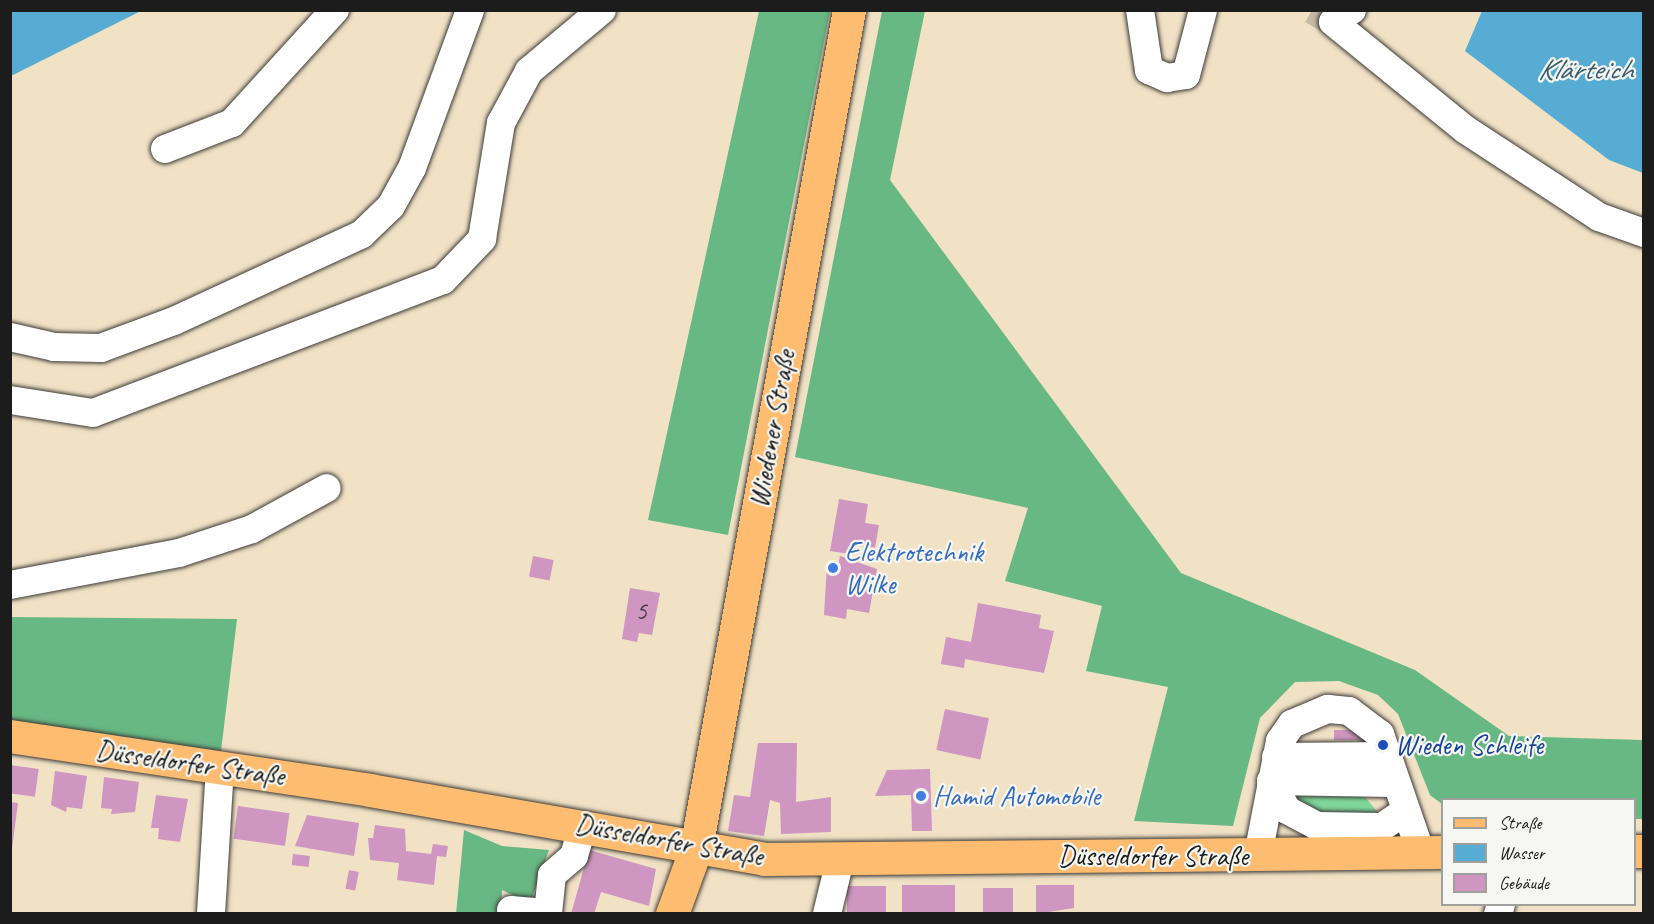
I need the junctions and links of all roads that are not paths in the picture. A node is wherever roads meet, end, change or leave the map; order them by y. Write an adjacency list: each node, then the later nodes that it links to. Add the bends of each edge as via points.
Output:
1 (335, 10): 8 (street, via 231,123)
2 (470, 10): 10 (street, via 412,168 391,206 362,234 174,321 101,348 54,347)
3 (602, 10): 11 (street, via 529,71 501,123 482,238 443,280 93,413)
4 (849, 10): 20 (main road, Wiedener Straße)
5 (1140, 10): 6 (street, via 1149,70 1167,78 1186,75)
6 (1203, 10)
7 (1352, 10): 9 (street, via 1333,22 1466,130 1599,216)
8 (165, 149)
9 (1644, 233)
10 (10, 337)
11 (10, 400)
12 (327, 488): 13 (street, via 252,529 179,553)
13 (10, 585)
14 (10, 736): 15 (main road, Düsseldorfer Straße)
15 (220, 767): 19 (main road, Düsseldorfer Straße); 25 (street)
16 (1274, 769): 17 (street); 17 (street, via 1292,724 1328,709 1369,721); 18 (street, via 1287,810 1317,826 1382,826); 22 (street)
17 (1390, 770): 18 (street)
18 (1404, 812): 21 (street)
19 (583, 825): 20 (main road, Düsseldorfer Straße); 24 (street, via 574,856 552,875 548,913)
20 (696, 848): 23 (main road, Düsseldorfer Straße, via 764,859); 26 (main road, Wiedener Straße)
21 (1432, 852): 22 (main road, Düsseldorfer Straße)
22 (1258, 855): 23 (main road, Düsseldorfer Straße)
23 (840, 860): 27 (street)
24 (511, 910)
25 (211, 914)
26 (672, 914)
27 (826, 914)

